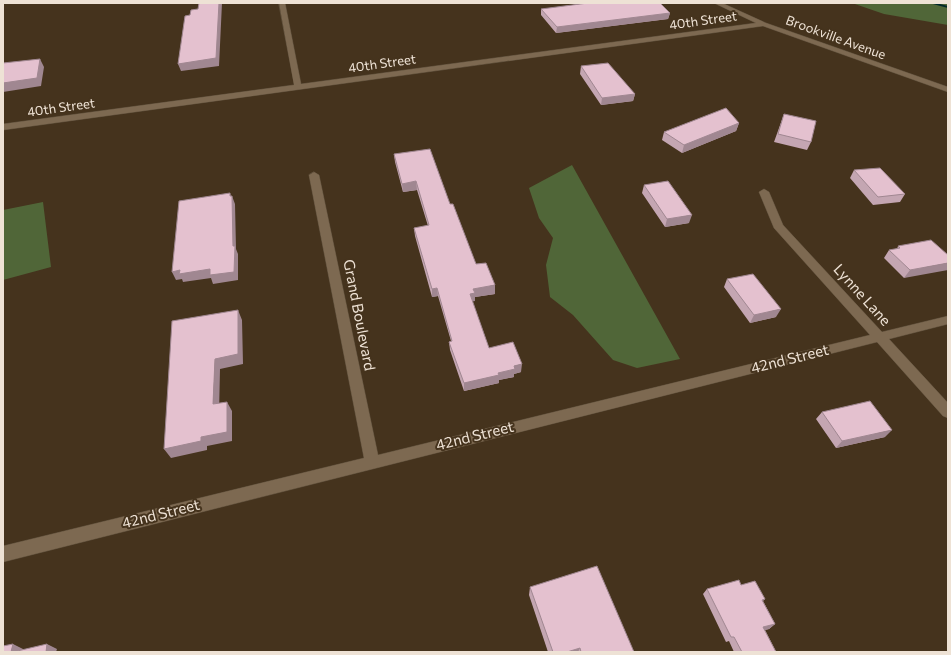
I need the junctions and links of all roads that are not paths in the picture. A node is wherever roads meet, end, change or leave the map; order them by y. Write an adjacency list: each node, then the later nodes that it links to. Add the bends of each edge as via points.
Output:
1 (282, 3): 4 (street)
2 (717, 3): 3 (street, Brookville Avenue)
3 (764, 24): 4 (street, 40th Street); 5 (street, Brookville Avenue)
4 (298, 87): 6 (street, 40th Street)
5 (948, 90)
6 (3, 127)
7 (314, 175): 12 (street, Grand Boulevard)
8 (764, 192): 10 (street, Lynne Lane, via 778,226)
9 (948, 320): 10 (street, 42nd Street)
10 (878, 337): 11 (street, Lynne Lane); 12 (street, 42nd Street)
11 (948, 412)
12 (372, 462): 13 (street, 42nd Street)
13 (3, 554)

